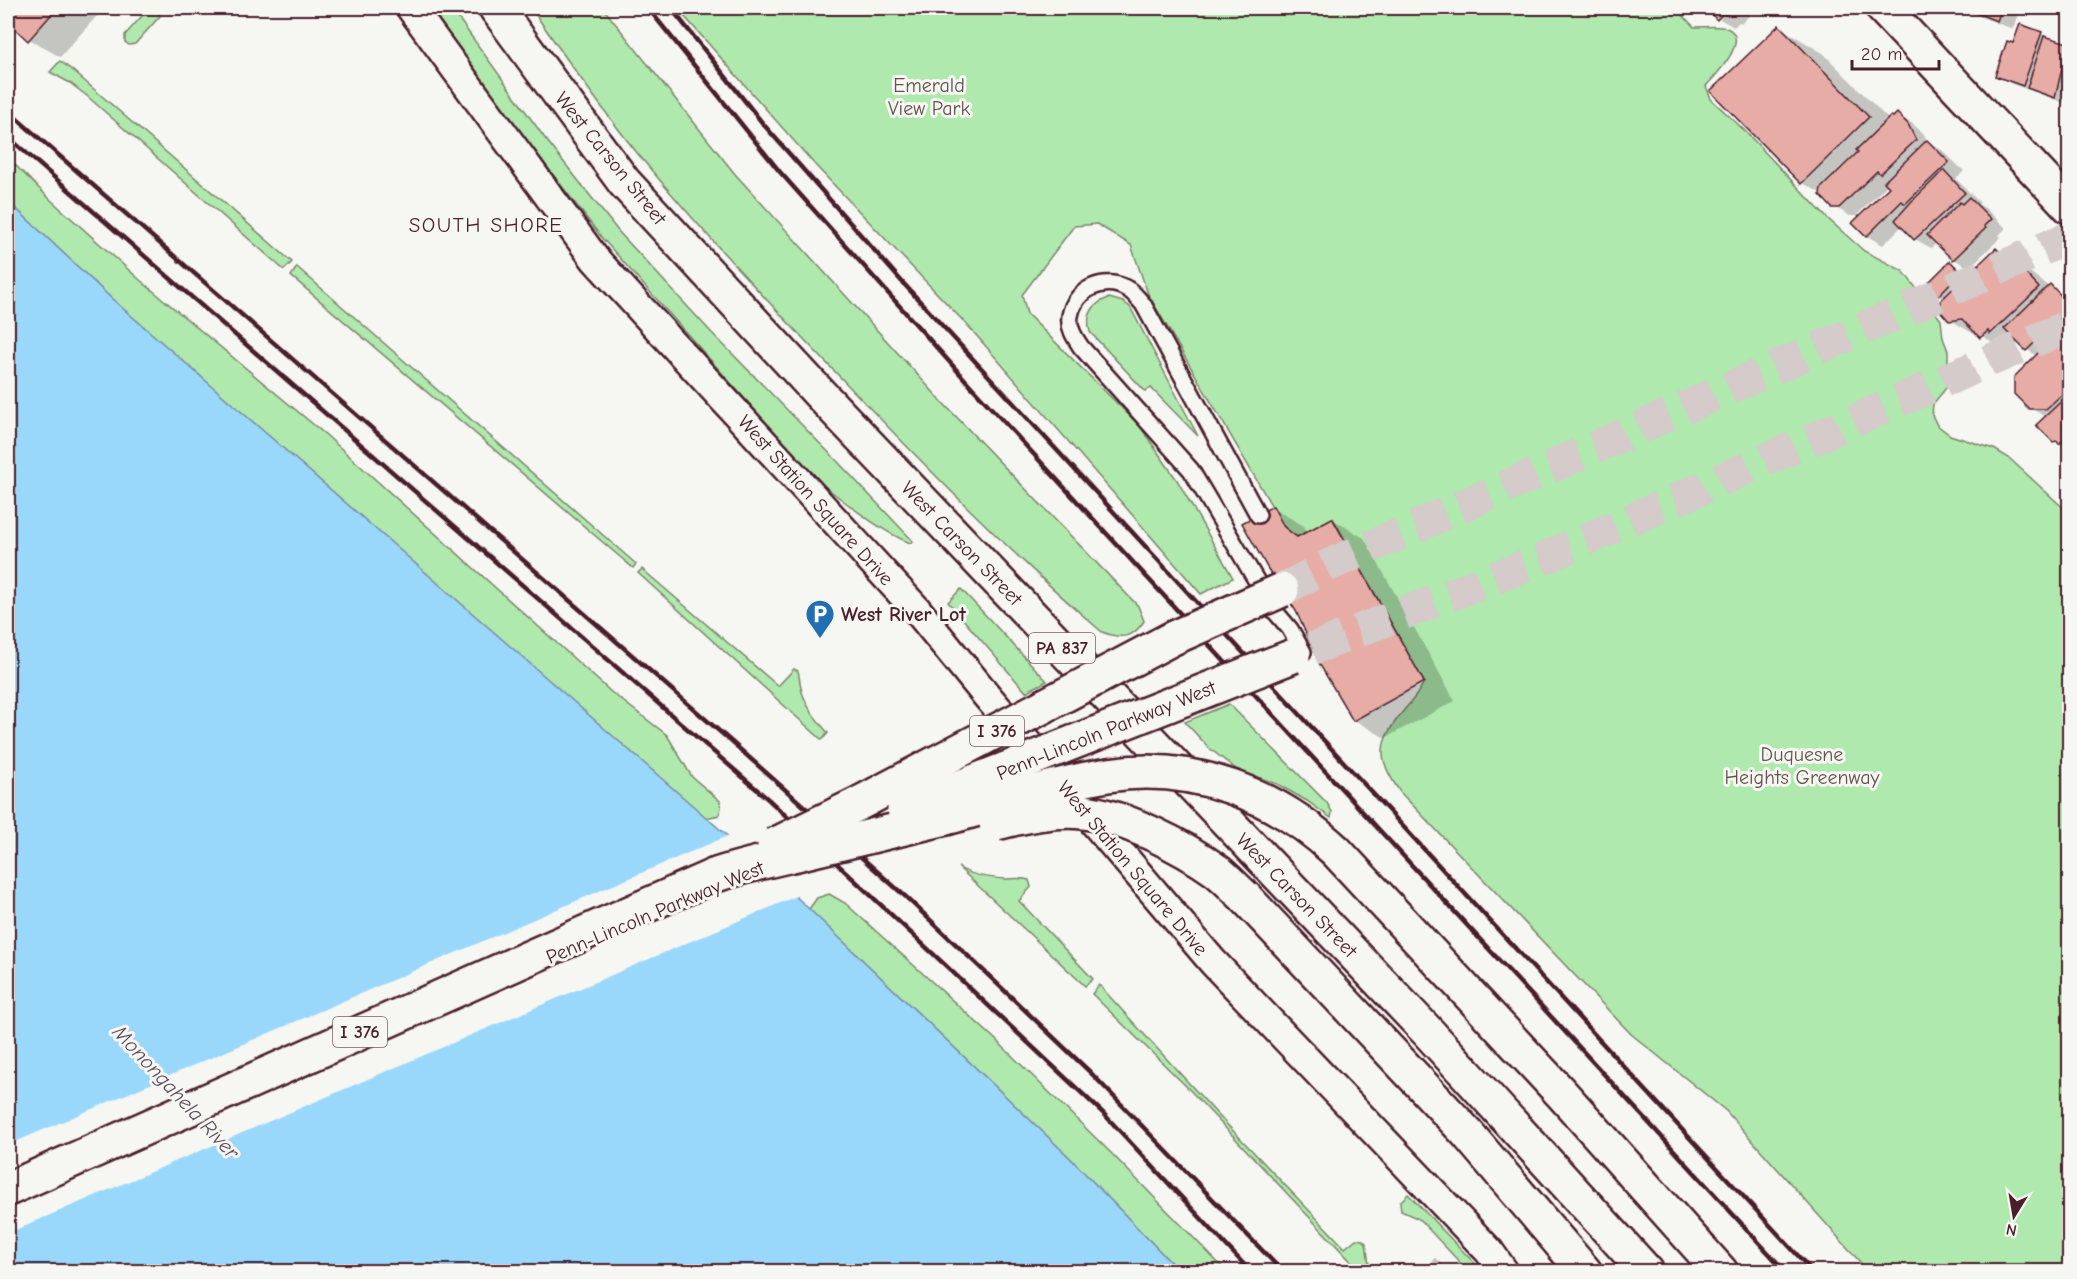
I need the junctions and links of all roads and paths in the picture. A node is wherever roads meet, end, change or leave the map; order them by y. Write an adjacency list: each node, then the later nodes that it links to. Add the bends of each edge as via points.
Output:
1 (411, 8): 11 (street, West Station Square Drive, via 595,259 917,610 1213,962 1489,1251)
2 (496, 8): 13 (main road, West Carson Street / PA 837, via 624,182 820,394 1428,1032)
3 (1883, 8): 4 (main road)
4 (2067, 197)
5 (1258, 515): 7 (lane, via 1143,303 1131,290 1116,284 1100,283 1085,290 1070,317 1072,333 1191,470 1273,609)
6 (1282, 590): 8 (main road, Penn-Lincoln Parkway West / I 376, bridge, via 1173,638)
7 (1303, 652): 8 (main road, Penn-Lincoln Parkway West / I 376, bridge)
8 (708, 883): 9 (main road, Penn-Lincoln Parkway West / I 376); 10 (main road, Penn-Lincoln Parkway West / I 376); 12 (main road, bridge, via 1024,816 1084,812 1143,830 1218,872 1244,896 1467,1133); 14 (main road, bridge, via 1108,775 1152,772 1203,779 1260,797 1324,840 1562,1094)
9 (8, 1189)
10 (8, 1198)
11 (1504, 1272)
12 (1585, 1272)
13 (1647, 1272)
14 (1721, 1272)

